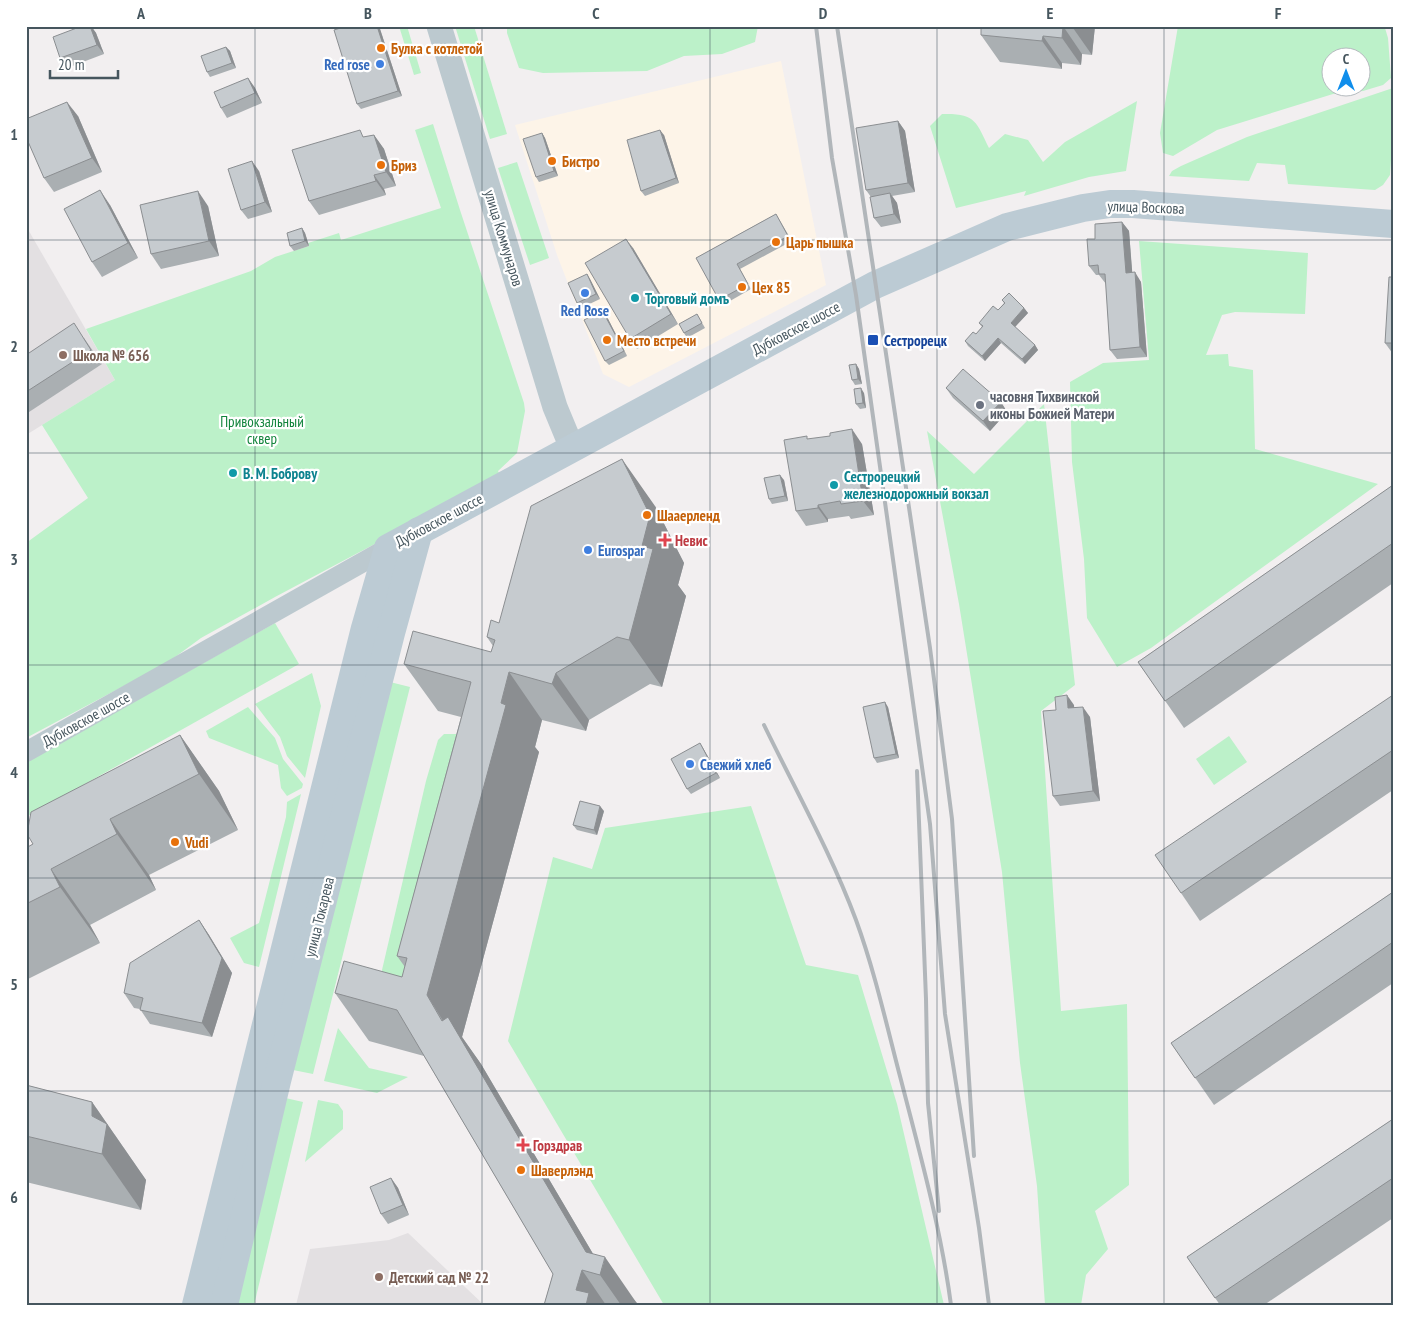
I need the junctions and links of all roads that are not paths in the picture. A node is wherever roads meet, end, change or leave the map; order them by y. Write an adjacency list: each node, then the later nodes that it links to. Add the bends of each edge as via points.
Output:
1 (438, 26): 4 (street, улица Коммунаров, via 555,407)
2 (1393, 224): 3 (main road, улица Воскова, via 1110,204 1007,227)
3 (856, 295): 4 (main road, Дубковское шоссе)
4 (572, 448): 5 (main road, Дубковское шоссе)
5 (419, 531): 6 (main road, Дубковское шоссе); 9 (main road, улица Токарева, via 277,1081)
6 (388, 548): 7 (street, Дубковское шоссе); 8 (main road, улица Токарева, via 365,628)
7 (26, 752)
8 (196, 1305)
9 (224, 1305)

